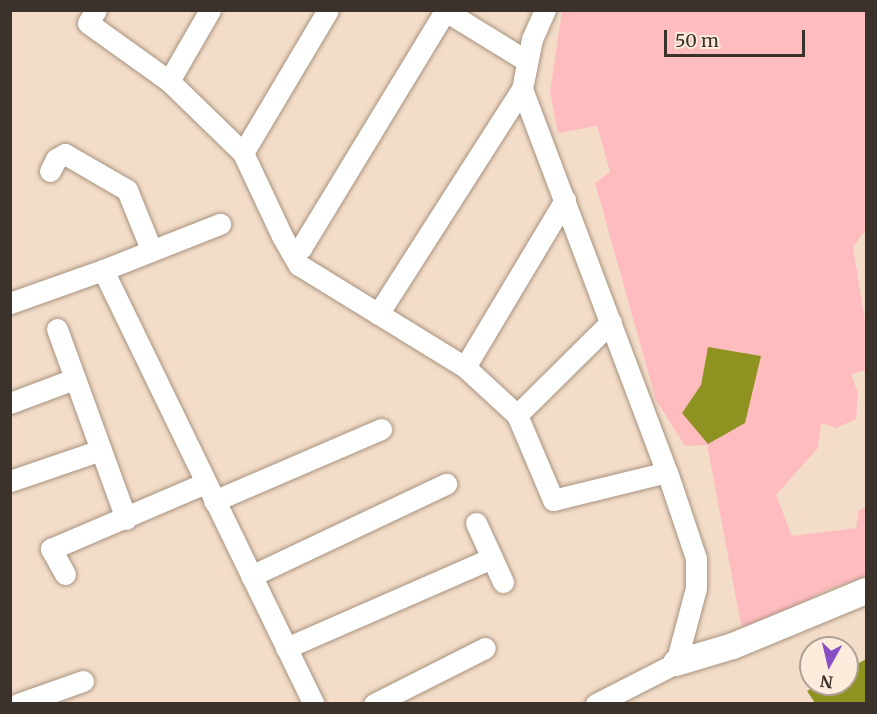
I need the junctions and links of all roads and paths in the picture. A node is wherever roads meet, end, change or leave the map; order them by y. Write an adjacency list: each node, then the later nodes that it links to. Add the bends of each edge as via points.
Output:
1 (96, 10): 7 (street, via 88,23)
2 (210, 10): 7 (street)
3 (328, 10): 9 (street)
4 (545, 10): 6 (street)
5 (444, 11): 6 (street); 14 (street, via 301,248)
6 (527, 61): 8 (street)
7 (169, 81): 9 (street)
8 (522, 89): 11 (street); 17 (street)
9 (243, 153): 14 (street)
10 (50, 171): 13 (street, via 56,159 65,154 127,190)
11 (565, 200): 18 (street); 20 (street)
12 (220, 224): 13 (street)
13 (151, 249): 15 (street)
14 (291, 252): 17 (street, via 299,264)
15 (103, 270): 16 (street); 29 (street)
16 (10, 303)
17 (378, 314): 20 (street)
18 (611, 322): 23 (street); 26 (street)
19 (57, 329): 21 (street)
20 (465, 368): 23 (street)
21 (74, 379): 22 (street); 25 (street)
22 (10, 403)
23 (517, 415): 26 (street, via 553,500)
24 (381, 429): 29 (street)
25 (101, 450): 27 (street); 30 (street)
26 (667, 472): 39 (street, via 696,558 696,588)
27 (10, 481)
28 (446, 484): 34 (street)
29 (209, 492): 30 (street); 34 (street)
30 (126, 519): 33 (street, via 51,549)
31 (476, 524): 32 (street)
32 (492, 558): 35 (street); 37 (street)
33 (65, 574)
34 (250, 576): 37 (street)
35 (503, 582)
36 (867, 591): 39 (street, via 734,646)
37 (286, 648): 43 (street)
38 (485, 648): 44 (street)
39 (676, 663): 41 (street)
40 (83, 681): 42 (street)
41 (622, 697): 45 (street)
42 (18, 704)
43 (314, 704)
44 (374, 704)
45 (596, 704)

